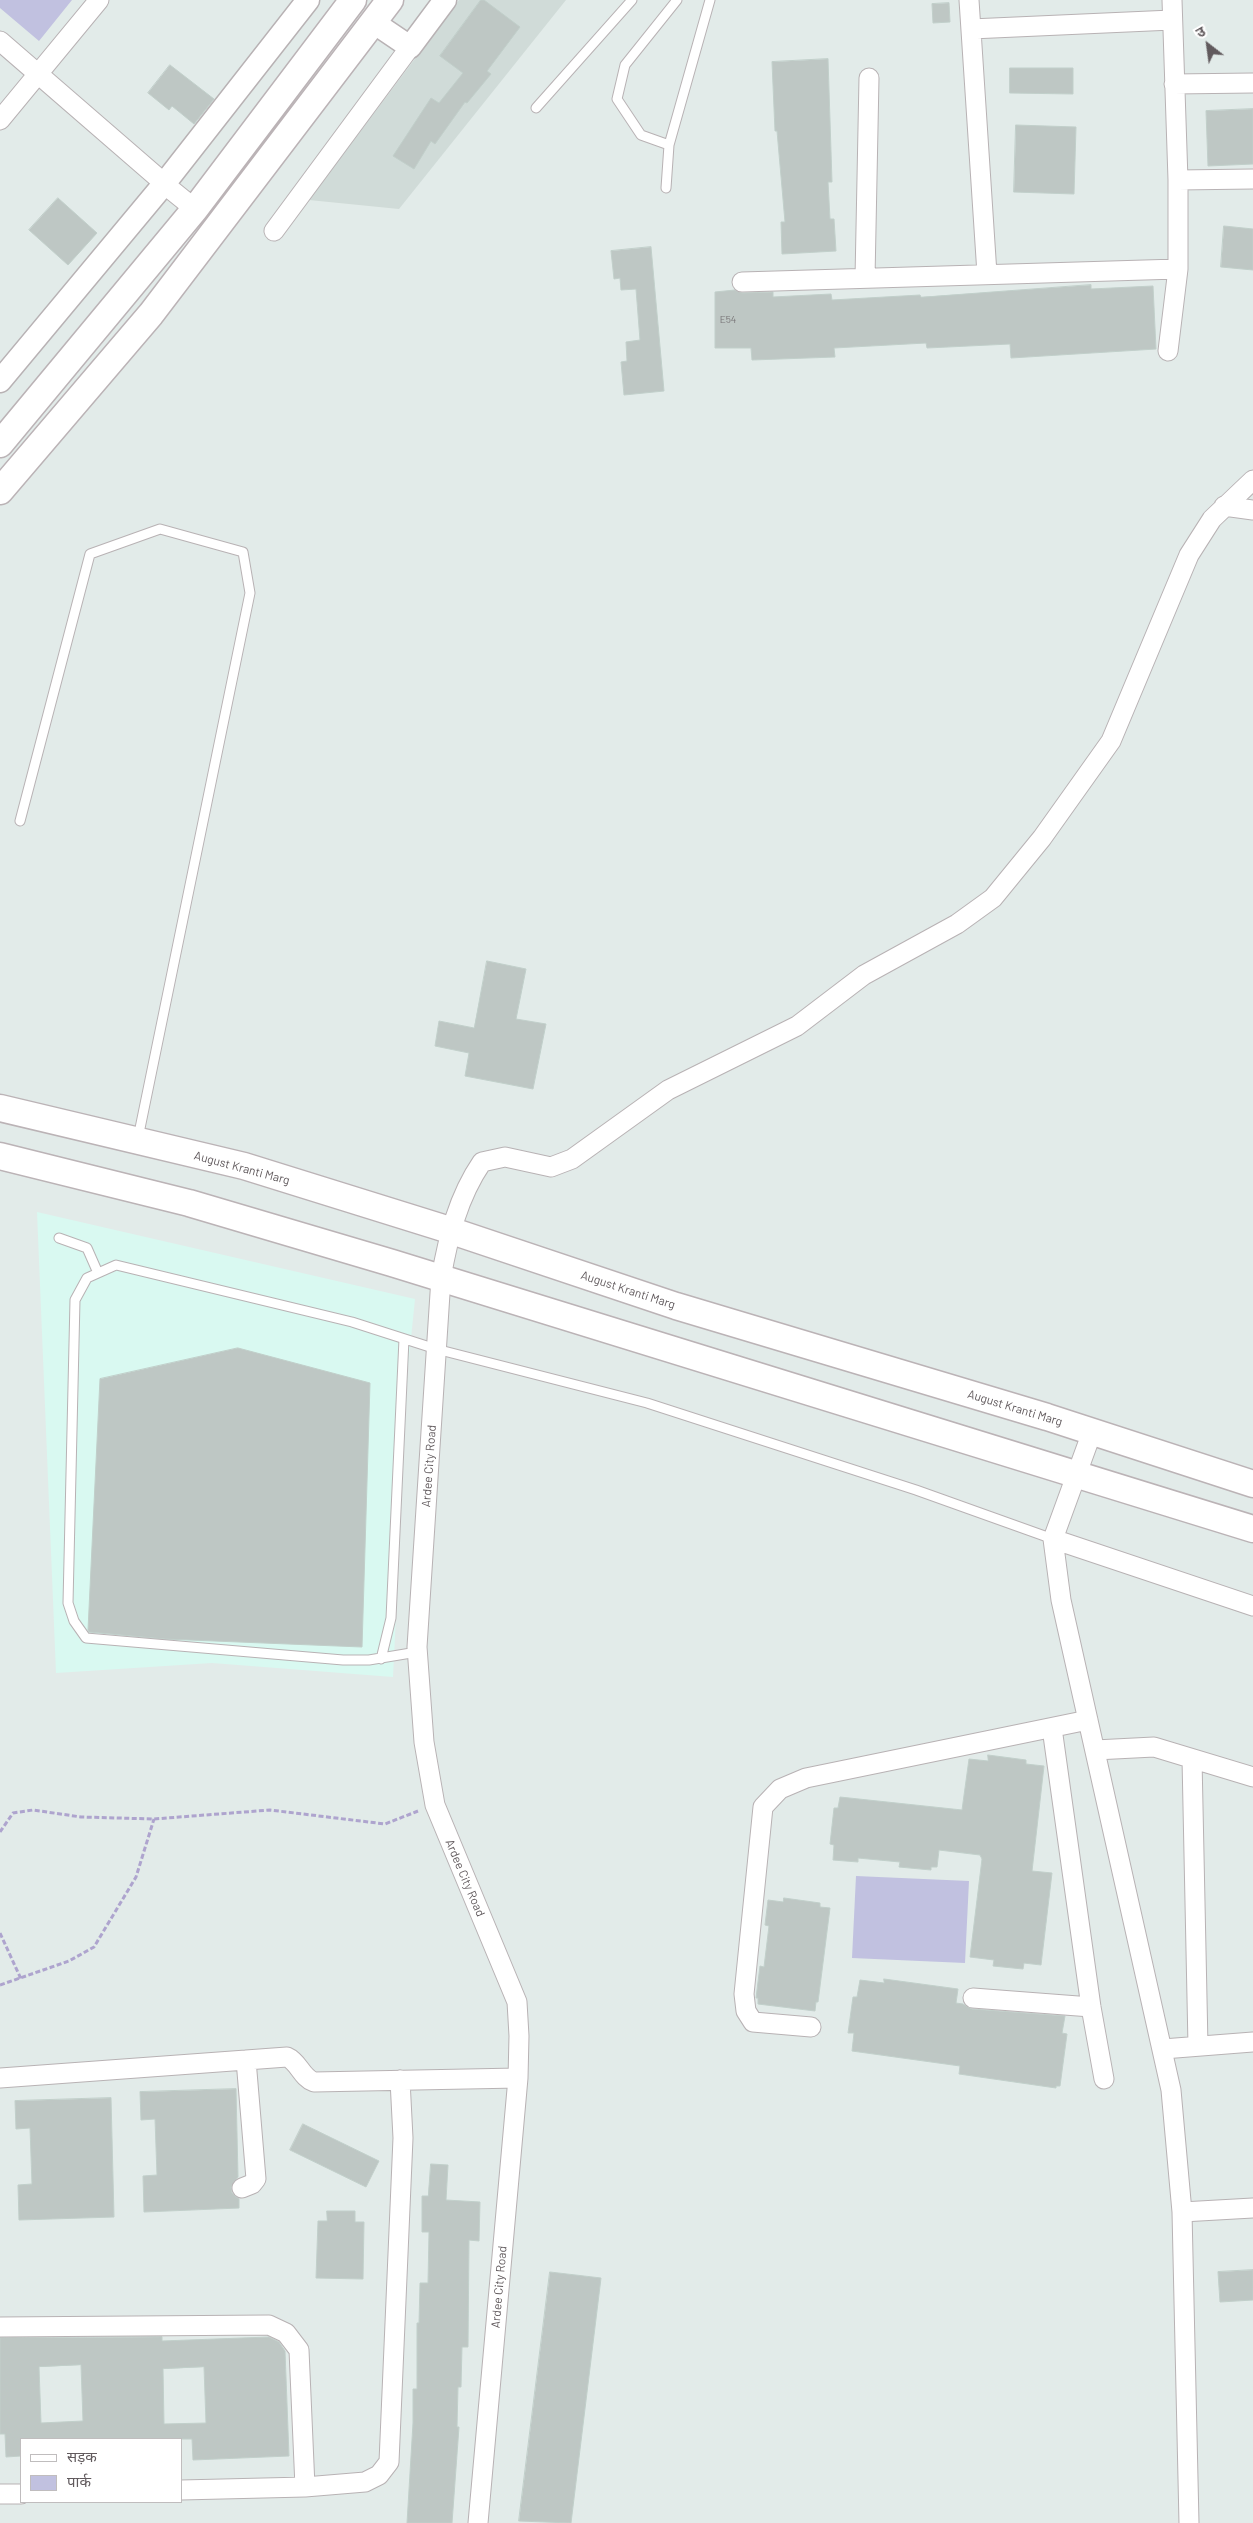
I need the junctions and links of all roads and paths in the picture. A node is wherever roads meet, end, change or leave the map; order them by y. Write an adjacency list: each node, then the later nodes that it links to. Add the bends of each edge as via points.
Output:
1 (99, 0): 16 (street)
2 (308, 0): 25 (street)
3 (352, 0): 27 (main road)
4 (390, 0): 12 (main road)
5 (446, 0): 15 (street)
6 (632, 0): 20 (lane)
7 (677, 0): 22 (lane, via 625,65 618,99 641,135)
8 (710, 0): 22 (lane)
9 (968, 0): 13 (street)
10 (1172, 0): 11 (street)
11 (1172, 20): 13 (street); 19 (street)
12 (374, 22): 15 (street); 37 (main road, via 151,314)
13 (970, 29): 30 (street)
14 (0, 41): 16 (street)
15 (410, 47): 28 (street)
16 (38, 73): 21 (street); 25 (street)
17 (869, 78): 31 (street)
18 (1253, 83): 19 (street)
19 (1174, 84): 23 (street)
20 (536, 108)
21 (0, 120)
22 (669, 145): 26 (lane)
23 (1178, 180): 24 (street); 29 (street)
24 (1253, 180)
25 (160, 181): 27 (street); 34 (street)
26 (666, 188)
27 (195, 209): 35 (main road)
28 (274, 231)
29 (1178, 269): 30 (street); 33 (street)
30 (987, 274): 31 (street)
31 (865, 278): 32 (street)
32 (742, 282)
33 (1168, 351)
34 (0, 380)
35 (0, 444)
36 (1253, 480): 38 (street)
37 (0, 491)
38 (1224, 506): 39 (street); 44 (street, Ardee City Road, via 1212,518 1189,555 1110,741 1042,838 993,898 957,924 864,975 797,1026 668,1090 572,1159 551,1167 505,1157 482,1162)
39 (1253, 510)
40 (20, 821): 42 (lane, via 90,554 160,529 243,552 250,593)
41 (0, 1108): 42 (main road, August Kranti Marg)
42 (137, 1141): 44 (main road, August Kranti Marg, via 244,1166)
43 (0, 1156): 47 (main road, via 189,1203)
44 (450, 1231): 47 (street, Ardee City Road); 50 (main road, August Kranti Marg, via 676,1306)
45 (59, 1238): 46 (lane, via 87,1248)
46 (98, 1273): 48 (lane, via 116,1266 352,1322); 57 (lane, via 87,1278 75,1300 68,1603 86,1638 343,1660)
47 (440, 1278): 49 (street, Ardee City Road); 51 (main road)
48 (404, 1339): 49 (lane); 57 (lane, via 391,1618)
49 (436, 1349): 54 (lane, via 647,1403 916,1490); 56 (street, Ardee City Road)
50 (1092, 1432): 51 (street); 52 (main road, August Kranti Marg)
51 (1075, 1474): 53 (main road); 54 (street)
52 (1253, 1484)
53 (1253, 1529)
54 (1053, 1539): 55 (street); 58 (street, via 1061,1600)
55 (1253, 1606)
56 (417, 1652): 57 (lane); 63 (street, Ardee City Road, via 424,1742)
57 (380, 1659)
58 (1088, 1720): 59 (street); 60 (street)
59 (1052, 1728): 70 (street); 71 (street, via 806,1778 780,1788 763,1807 744,1994 746,2011 753,2022)
60 (1095, 1750): 61 (street, via 1154,1748); 74 (street)
61 (1192, 1759): 62 (street); 73 (street)
62 (1253, 1777)
63 (435, 1805): 64 (path, via 385,1824 270,1810); 77 (street, Ardee City Road, via 517,2002)
64 (154, 1819): 65 (path, via 81,1817 33,1810 13,1813); 67 (path, via 136,1877 94,1947 70,1961)
65 (0, 1832)
66 (0, 1934): 67 (path)
67 (22, 1979): 68 (path)
68 (0, 1985)
69 (973, 1998): 70 (street)
70 (1091, 2007): 78 (street)
71 (811, 2027)
72 (1253, 2042): 73 (street)
73 (1198, 2046): 74 (street)
74 (1163, 2048): 82 (street, via 1171,2090)
75 (246, 2060): 76 (street); 79 (street, via 286,2056 293,2059 307,2079 314,2082); 80 (street, via 256,2179)
76 (0, 2078)
77 (518, 2078): 79 (street); 88 (street, Ardee City Road)
78 (1104, 2079)
79 (400, 2080): 84 (street, via 403,2138 389,2462 379,2475 365,2482)
80 (242, 2188)
81 (1253, 2208): 82 (street)
82 (1182, 2212): 89 (street)
83 (0, 2327): 84 (street, via 269,2326 286,2333 299,2350)
84 (305, 2486): 85 (street)
85 (182, 2490)
86 (0, 2494): 87 (street)
87 (20, 2494)
88 (478, 2523)
89 (1189, 2523)

